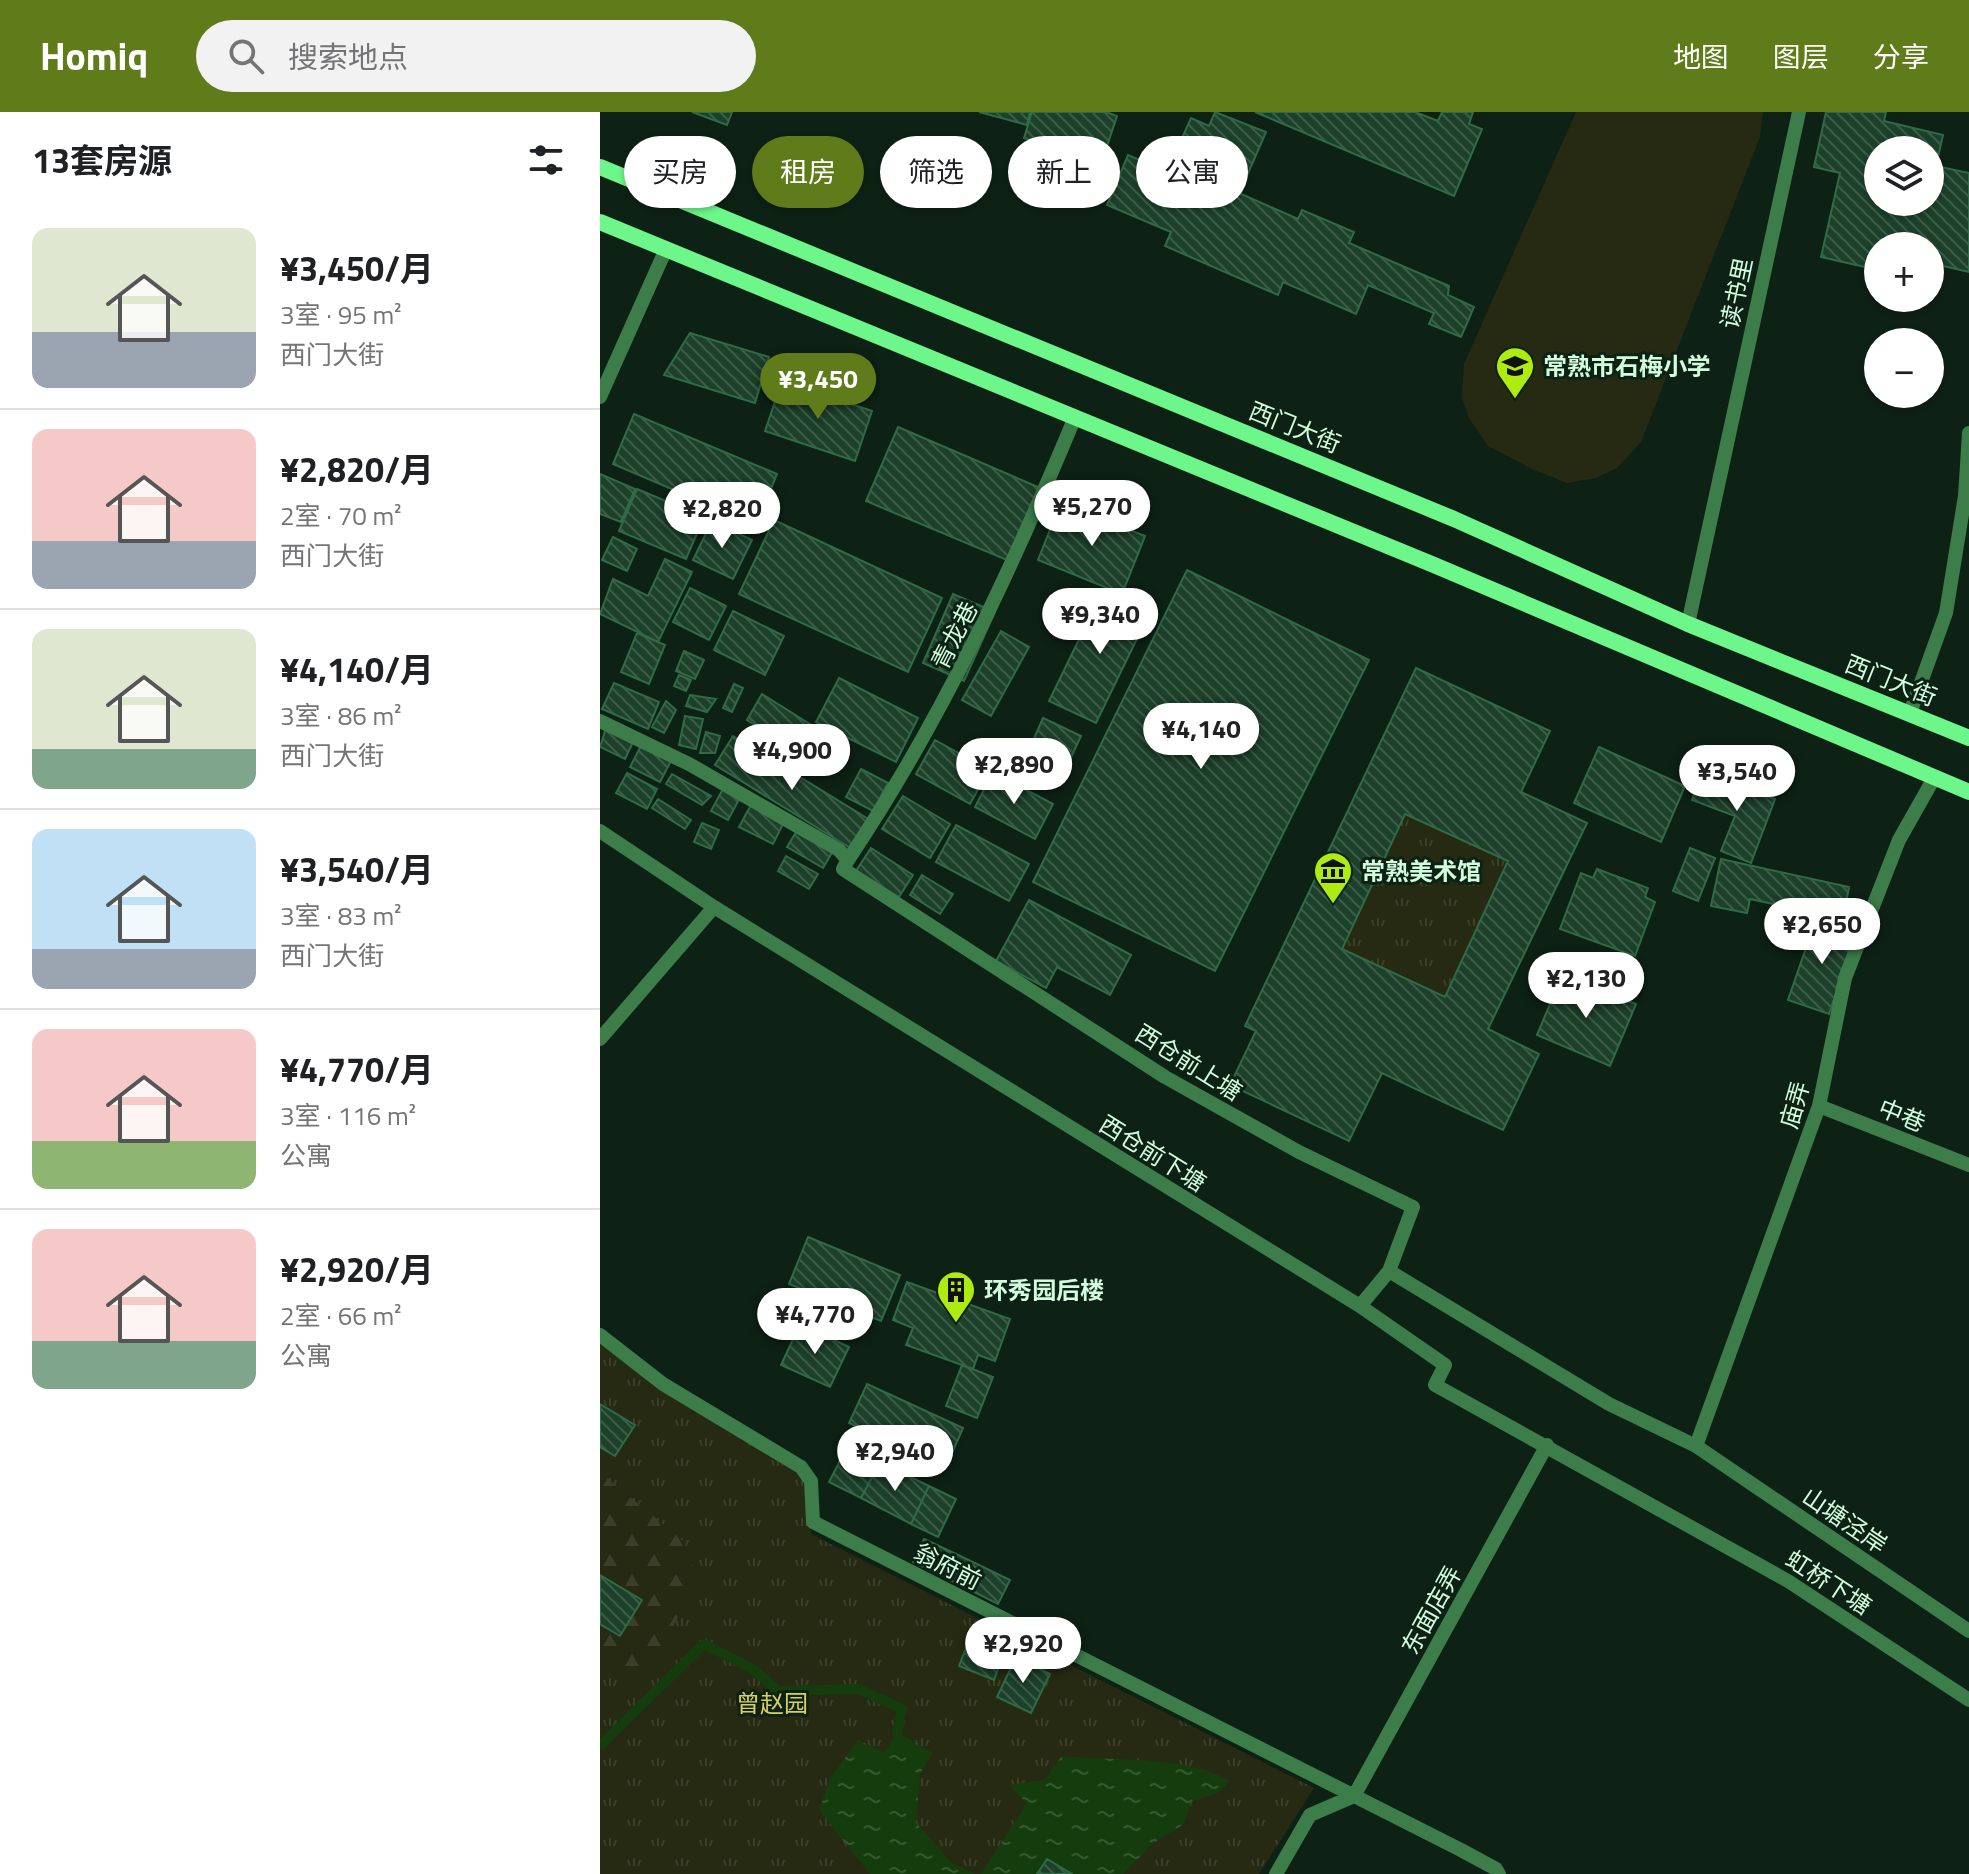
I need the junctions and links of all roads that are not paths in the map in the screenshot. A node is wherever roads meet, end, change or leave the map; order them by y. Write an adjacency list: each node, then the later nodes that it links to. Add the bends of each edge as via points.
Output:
1 (1799, 112): 8 (lane, 读书里)
2 (600, 167): 8 (main road, 西门大街, via 1454,519)
3 (600, 222): 4 (main road)
4 (666, 249): 5 (lane); 6 (main road)
5 (600, 397)
6 (1075, 417): 12 (main road); 15 (lane, 青龙巷, via 1014,563 944,704)
7 (1969, 433): 9 (lane, via 1965,496 1946,613)
8 (1688, 624): 9 (main road, 西门大街)
9 (1910, 713): 11 (main road, 西门大街)
10 (600, 721): 15 (lane, 西仓前上塘, via 689,764)
11 (1969, 738)
12 (1934, 778): 13 (main road); 18 (lane, 庙弄, via 1899,840 1845,978)
13 (1969, 792)
14 (600, 831): 16 (lane, 西仓前下塘)
15 (848, 860): 20 (lane, 西仓前上塘, via 843,869 1165,1077 1299,1152 1413,1207)
16 (714, 907): 17 (lane); 21 (lane, 西仓前下塘)
17 (600, 1039)
18 (1819, 1106): 19 (lane, 中巷); 24 (lane, 庙弄)
19 (1969, 1165)
20 (1389, 1271): 21 (lane); 24 (lane, via 1609,1404)
21 (1360, 1306): 23 (lane, 西仓前下塘, via 1445,1365 1435,1385)
22 (600, 1335): 28 (lane, 翁府前, via 663,1384 801,1467 811,1481 813,1522)
23 (1547, 1445): 25 (lane, 西仓前下塘); 28 (lane, 东面店弄)
24 (1696, 1446): 26 (lane, 山塘泾岸)
25 (1662, 1508): 27 (lane, 虹桥下塘, via 1788,1581)
26 (1969, 1631)
27 (1969, 1700)
28 (1354, 1796): 29 (lane, via 1310,1815); 30 (lane, 翁府前)
29 (1276, 1874)
30 (1499, 1874)

